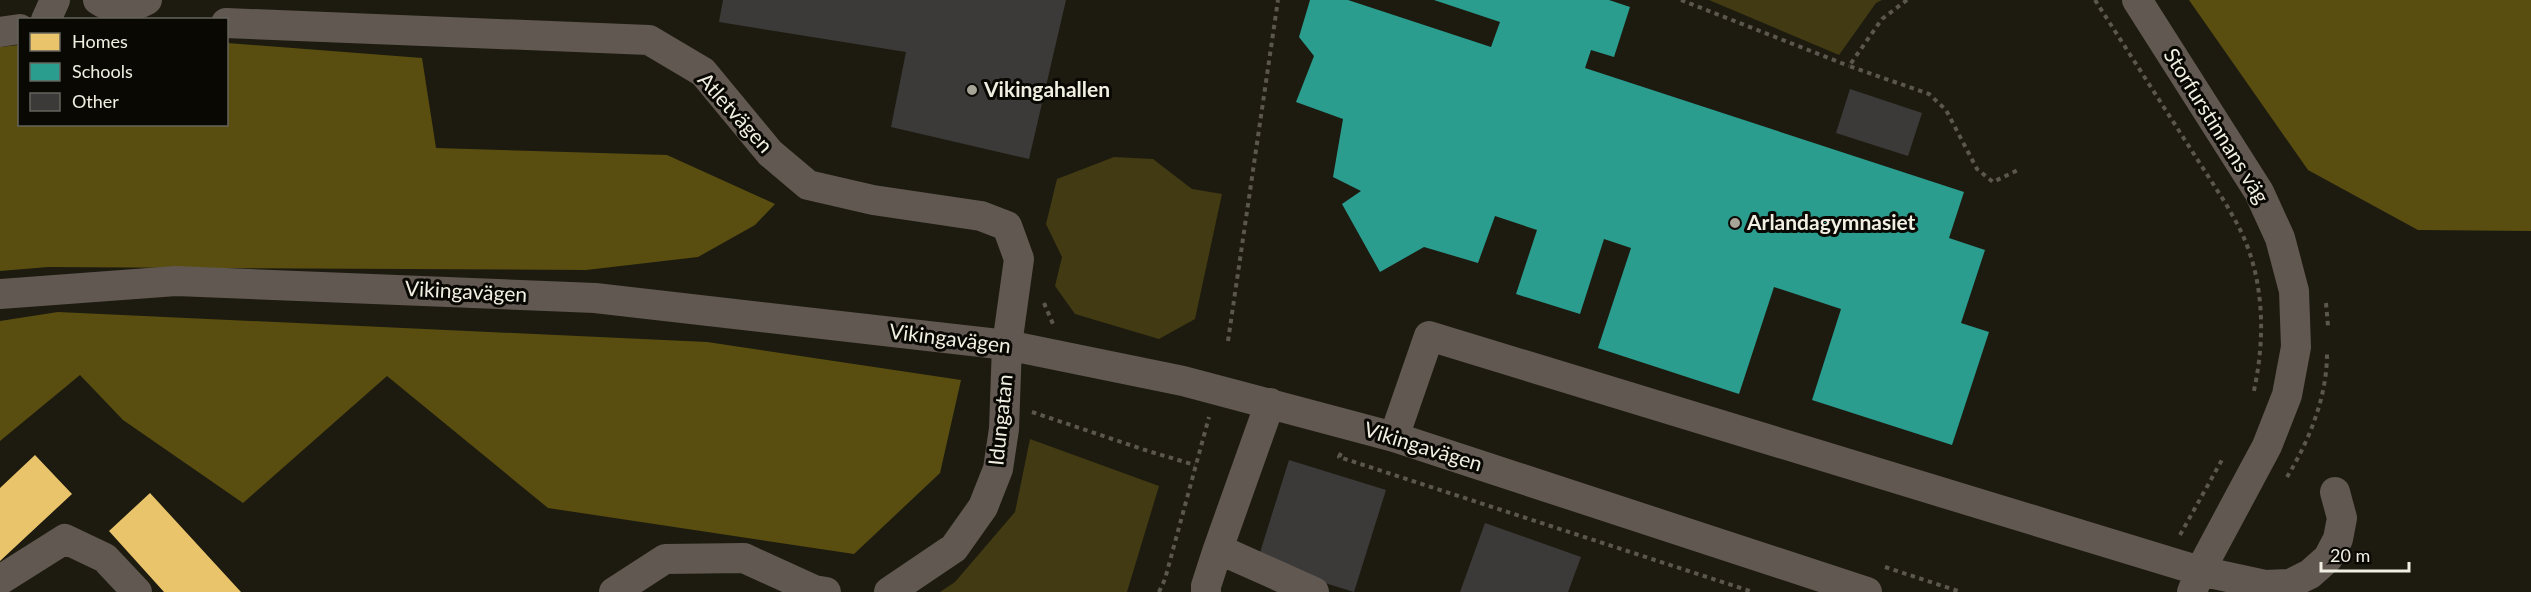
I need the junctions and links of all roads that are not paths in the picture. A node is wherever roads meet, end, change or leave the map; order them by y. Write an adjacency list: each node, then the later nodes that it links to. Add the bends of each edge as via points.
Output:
1 (55, 0): 6 (street)
2 (98, 0): 3 (street, via 117,8)
3 (147, 0)
4 (161, 0): 7 (street)
5 (2137, 0): 18 (street, Storfurstinnans väg, via 2259,192 2280,238 2294,291 2296,347 2287,395 2267,446)
6 (47, 18)
7 (157, 18)
8 (228, 23): 12 (street, Atletvägen, via 648,40 703,72 770,153 808,185 873,200 981,216 1007,226 1019,259)
9 (18, 29): 10 (street)
10 (0, 32)
11 (0, 294): 12 (street, Vikingavägen, via 176,281 595,298)
12 (1007, 345): 13 (street, Vikingavägen); 22 (street, Idungatan, via 1006,404 998,469 983,507 954,548)
13 (1270, 403): 14 (street, Vikingavägen); 16 (street)
14 (1394, 437): 18 (street, via 1429,336 2169,562); 25 (street, Vikingavägen)
15 (2335, 492): 18 (street, via 2342,518 2338,539 2328,558 2310,574 2290,584)
16 (1218, 549): 23 (street); 24 (street)
17 (0, 580): 19 (street, via 64,539 105,558)
18 (2196, 582)
19 (137, 592)
20 (614, 592): 21 (street, via 665,559 710,558 744,558)
21 (826, 592)
22 (888, 592)
23 (1206, 592)
24 (1314, 592)
25 (1866, 592)

